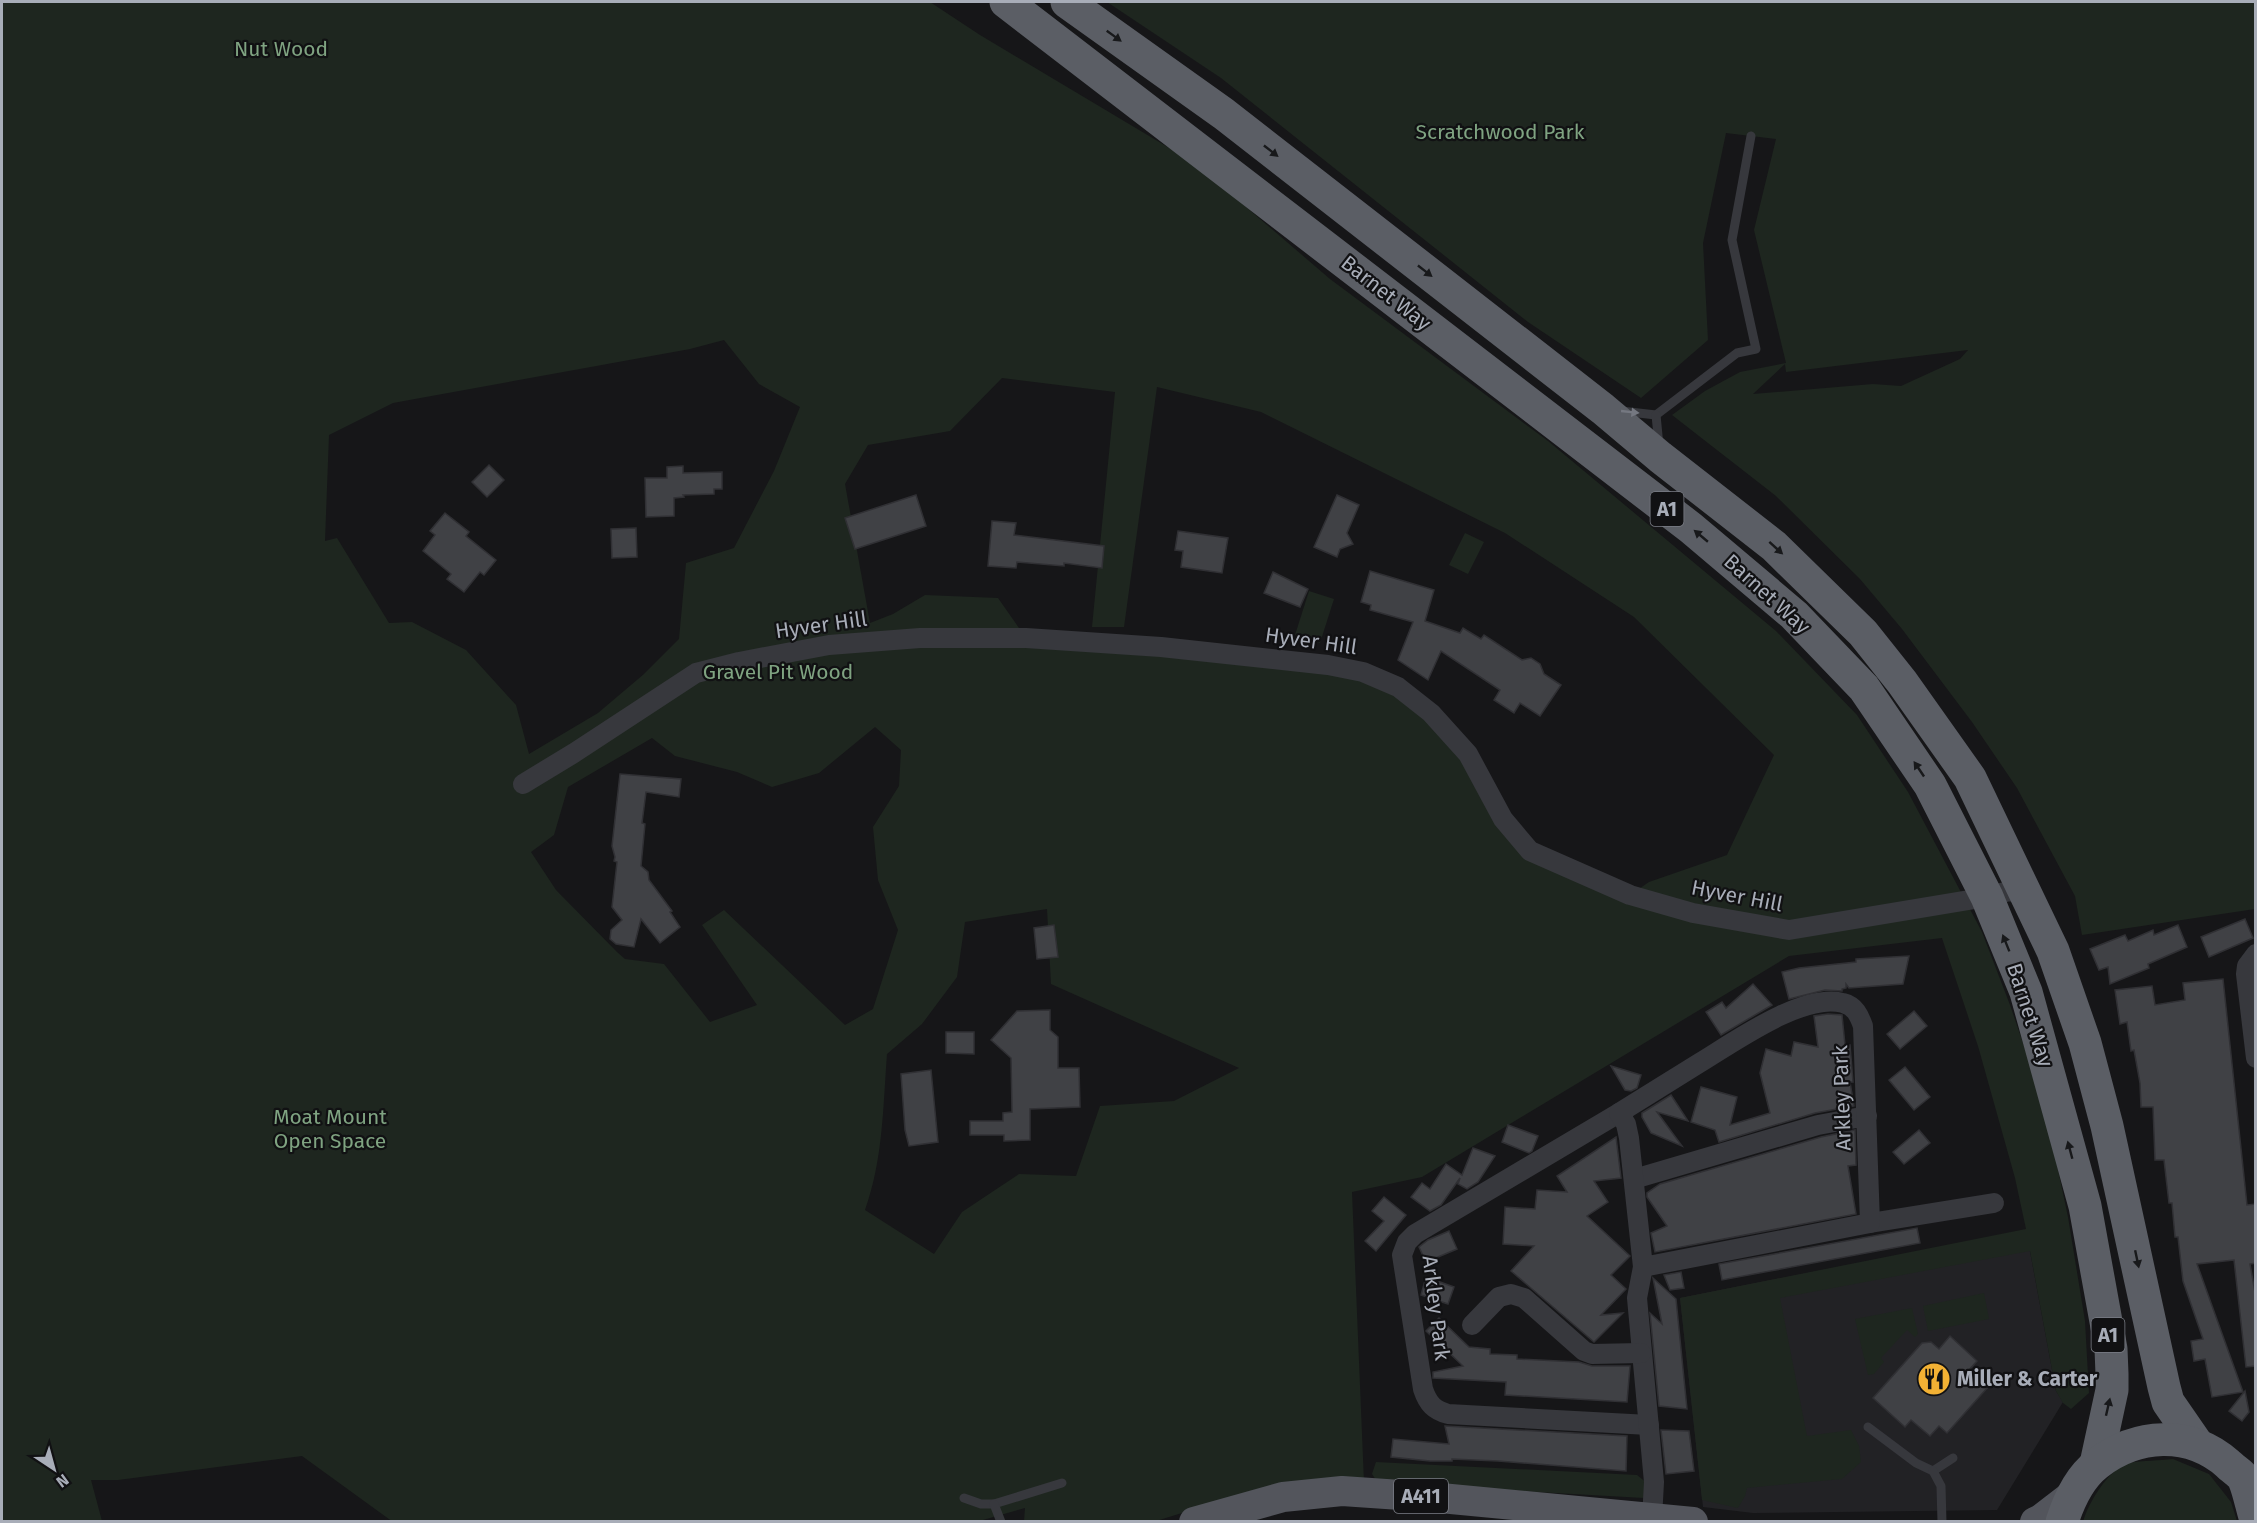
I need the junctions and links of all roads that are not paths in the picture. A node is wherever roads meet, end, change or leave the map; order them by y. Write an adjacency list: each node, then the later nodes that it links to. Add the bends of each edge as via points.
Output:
1 (1006, 2): 9 (highway, Barnet Way / A1, one-way to 1, via 1930,785 1864,688 1794,615 1691,528)
2 (1067, 2): 4 (highway, Barnet Way / A1, one-way to 4, via 1224,114)
3 (1751, 136): 5 (lane, via 1732,240 1756,349 1737,353)
4 (1603, 409): 5 (lane, one-way to 5); 6 (highway, Barnet Way / A1)
5 (1656, 415): 6 (lane)
6 (1660, 458): 8 (highway, Barnet Way / A1, one-way to 8, via 1774,546 1863,633 1970,778)
7 (523, 784): 9 (street, Hyver Hill, via 696,673 739,662 829,645 920,638 1026,638 1161,647 1328,665 1363,672 1398,687 1431,713 1468,754 1503,819 1530,851 1630,895 1694,913 1789,930)
8 (2027, 895): 9 (street, Hyver Hill, via 2009,891); 22 (highway, Barnet Way / A1, one-way to 22, via 2053,951 2088,1054 2168,1402)
9 (1987, 897): 24 (highway, Barnet Way / A1, one-way to 9, via 2112,1390 2111,1349 2085,1206 2026,992)
10 (2256, 954): 11 (street, via 2251,957 2246,974)
11 (2256, 1058)
12 (1618, 1113): 13 (street, Arkley Park, via 1779,1017 1835,1001 1855,1009 1863,1026); 14 (street, via 1626,1124); 20 (street, Arkley Park, via 1415,1234 1402,1255 1423,1389 1436,1410 1448,1414)
13 (1867, 1116): 14 (street, via 1818,1125); 16 (street, Arkley Park)
14 (1634, 1179): 17 (street)
15 (1994, 1203): 16 (street)
16 (1870, 1223): 17 (street)
17 (1643, 1266): 19 (street, via 1637,1298)
18 (1472, 1325): 19 (street, via 1499,1297 1511,1294 1524,1298 1584,1351)
19 (1641, 1353): 20 (street)
20 (1649, 1425): 31 (street, via 1654,1482)
21 (1869, 1427): 25 (lane, via 1916,1463)
22 (2197, 1444): 24 (highway, via 2143,1441); 26 (highway)
23 (1953, 1458): 25 (lane)
24 (2096, 1464): 30 (highway)
25 (1933, 1471): 36 (lane, via 1941,1486)
26 (2249, 1480): 32 (highway)
27 (1062, 1483): 29 (lane)
28 (964, 1498): 29 (lane)
29 (994, 1504): 33 (lane)
30 (2066, 1509): 37 (main road)
31 (1652, 1519): 34 (main road, A411, via 1341,1491 1283,1497); 35 (main road, A411)
32 (2256, 1520)
33 (1001, 1521)
34 (1194, 1521)
35 (1693, 1521)
36 (1942, 1521)
37 (2035, 1521)

